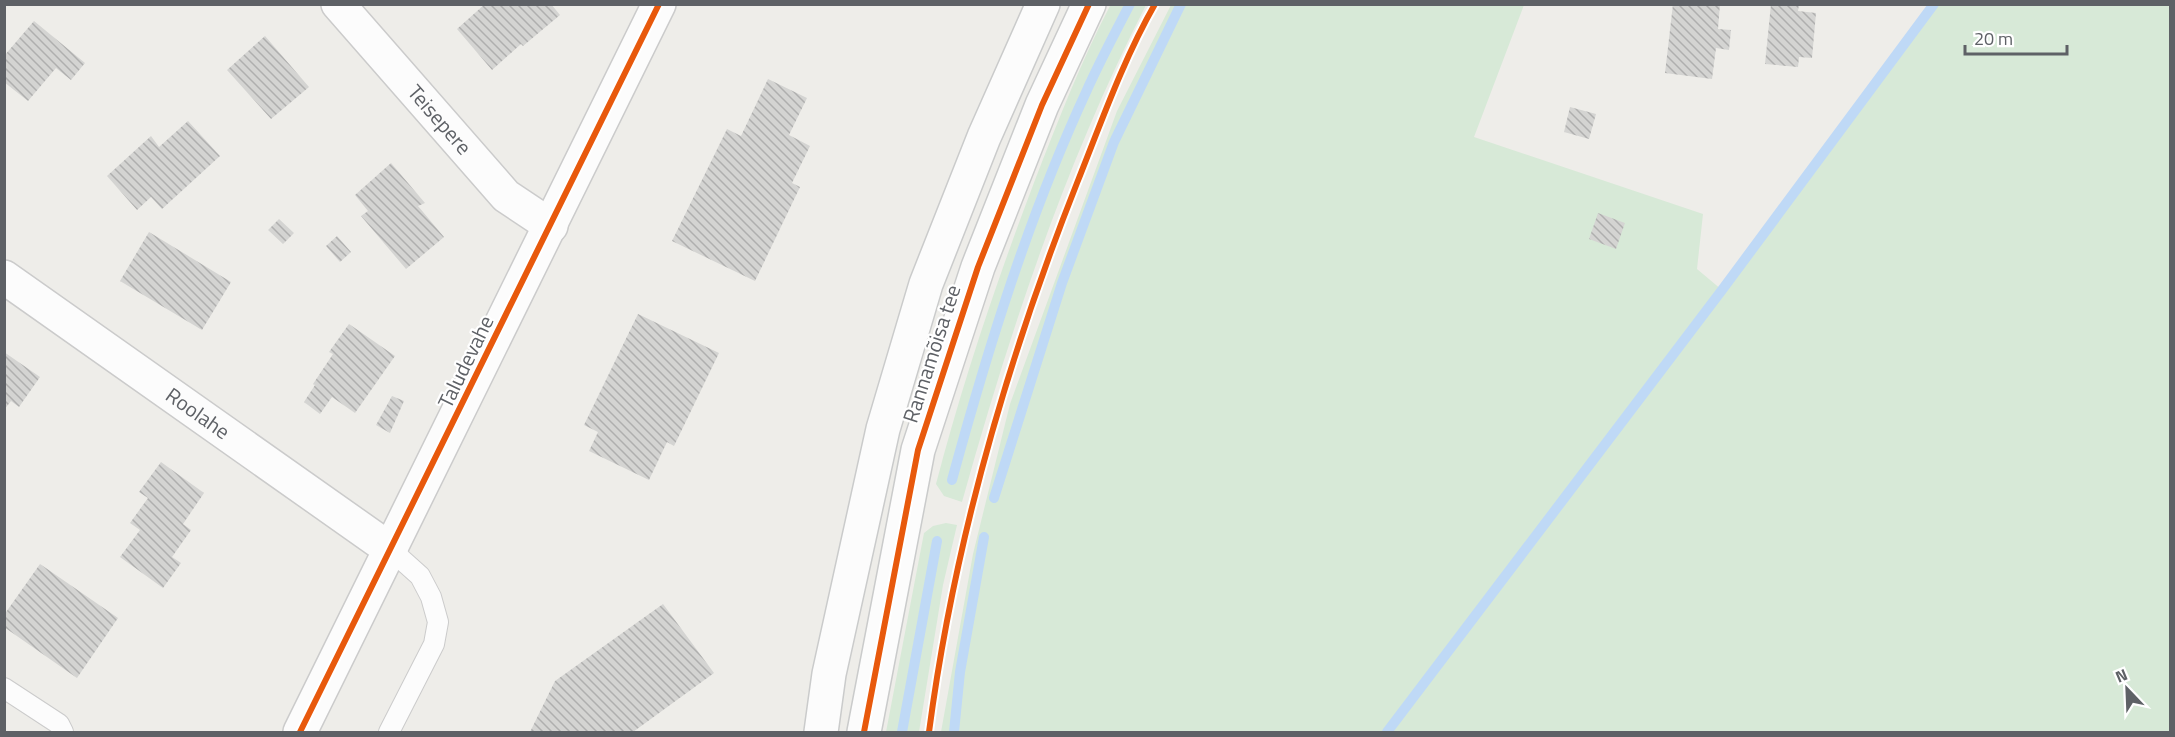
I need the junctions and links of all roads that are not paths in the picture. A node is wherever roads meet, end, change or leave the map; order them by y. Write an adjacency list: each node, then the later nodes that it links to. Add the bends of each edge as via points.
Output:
1 (338, 4): 5 (street, Teisepere, via 506,196)
2 (659, 4): 5 (street, Taludevahe)
3 (1043, 4): 12 (street, Rannamõisa tee, via 984,137 926,284 883,429 829,674)
4 (1089, 4): 13 (street, Rannamõisa tee, via 1042,105 978,267 918,450)
5 (551, 226): 7 (street, Taludevahe)
6 (4, 277): 7 (street, Roolahe)
7 (391, 550): 10 (street, Taludevahe); 11 (lane, via 420,576 438,622 434,644)
8 (4, 688): 9 (lane, via 59,724)
9 (63, 732)
10 (300, 732)
11 (389, 732)
12 (821, 732)
13 (864, 732)

